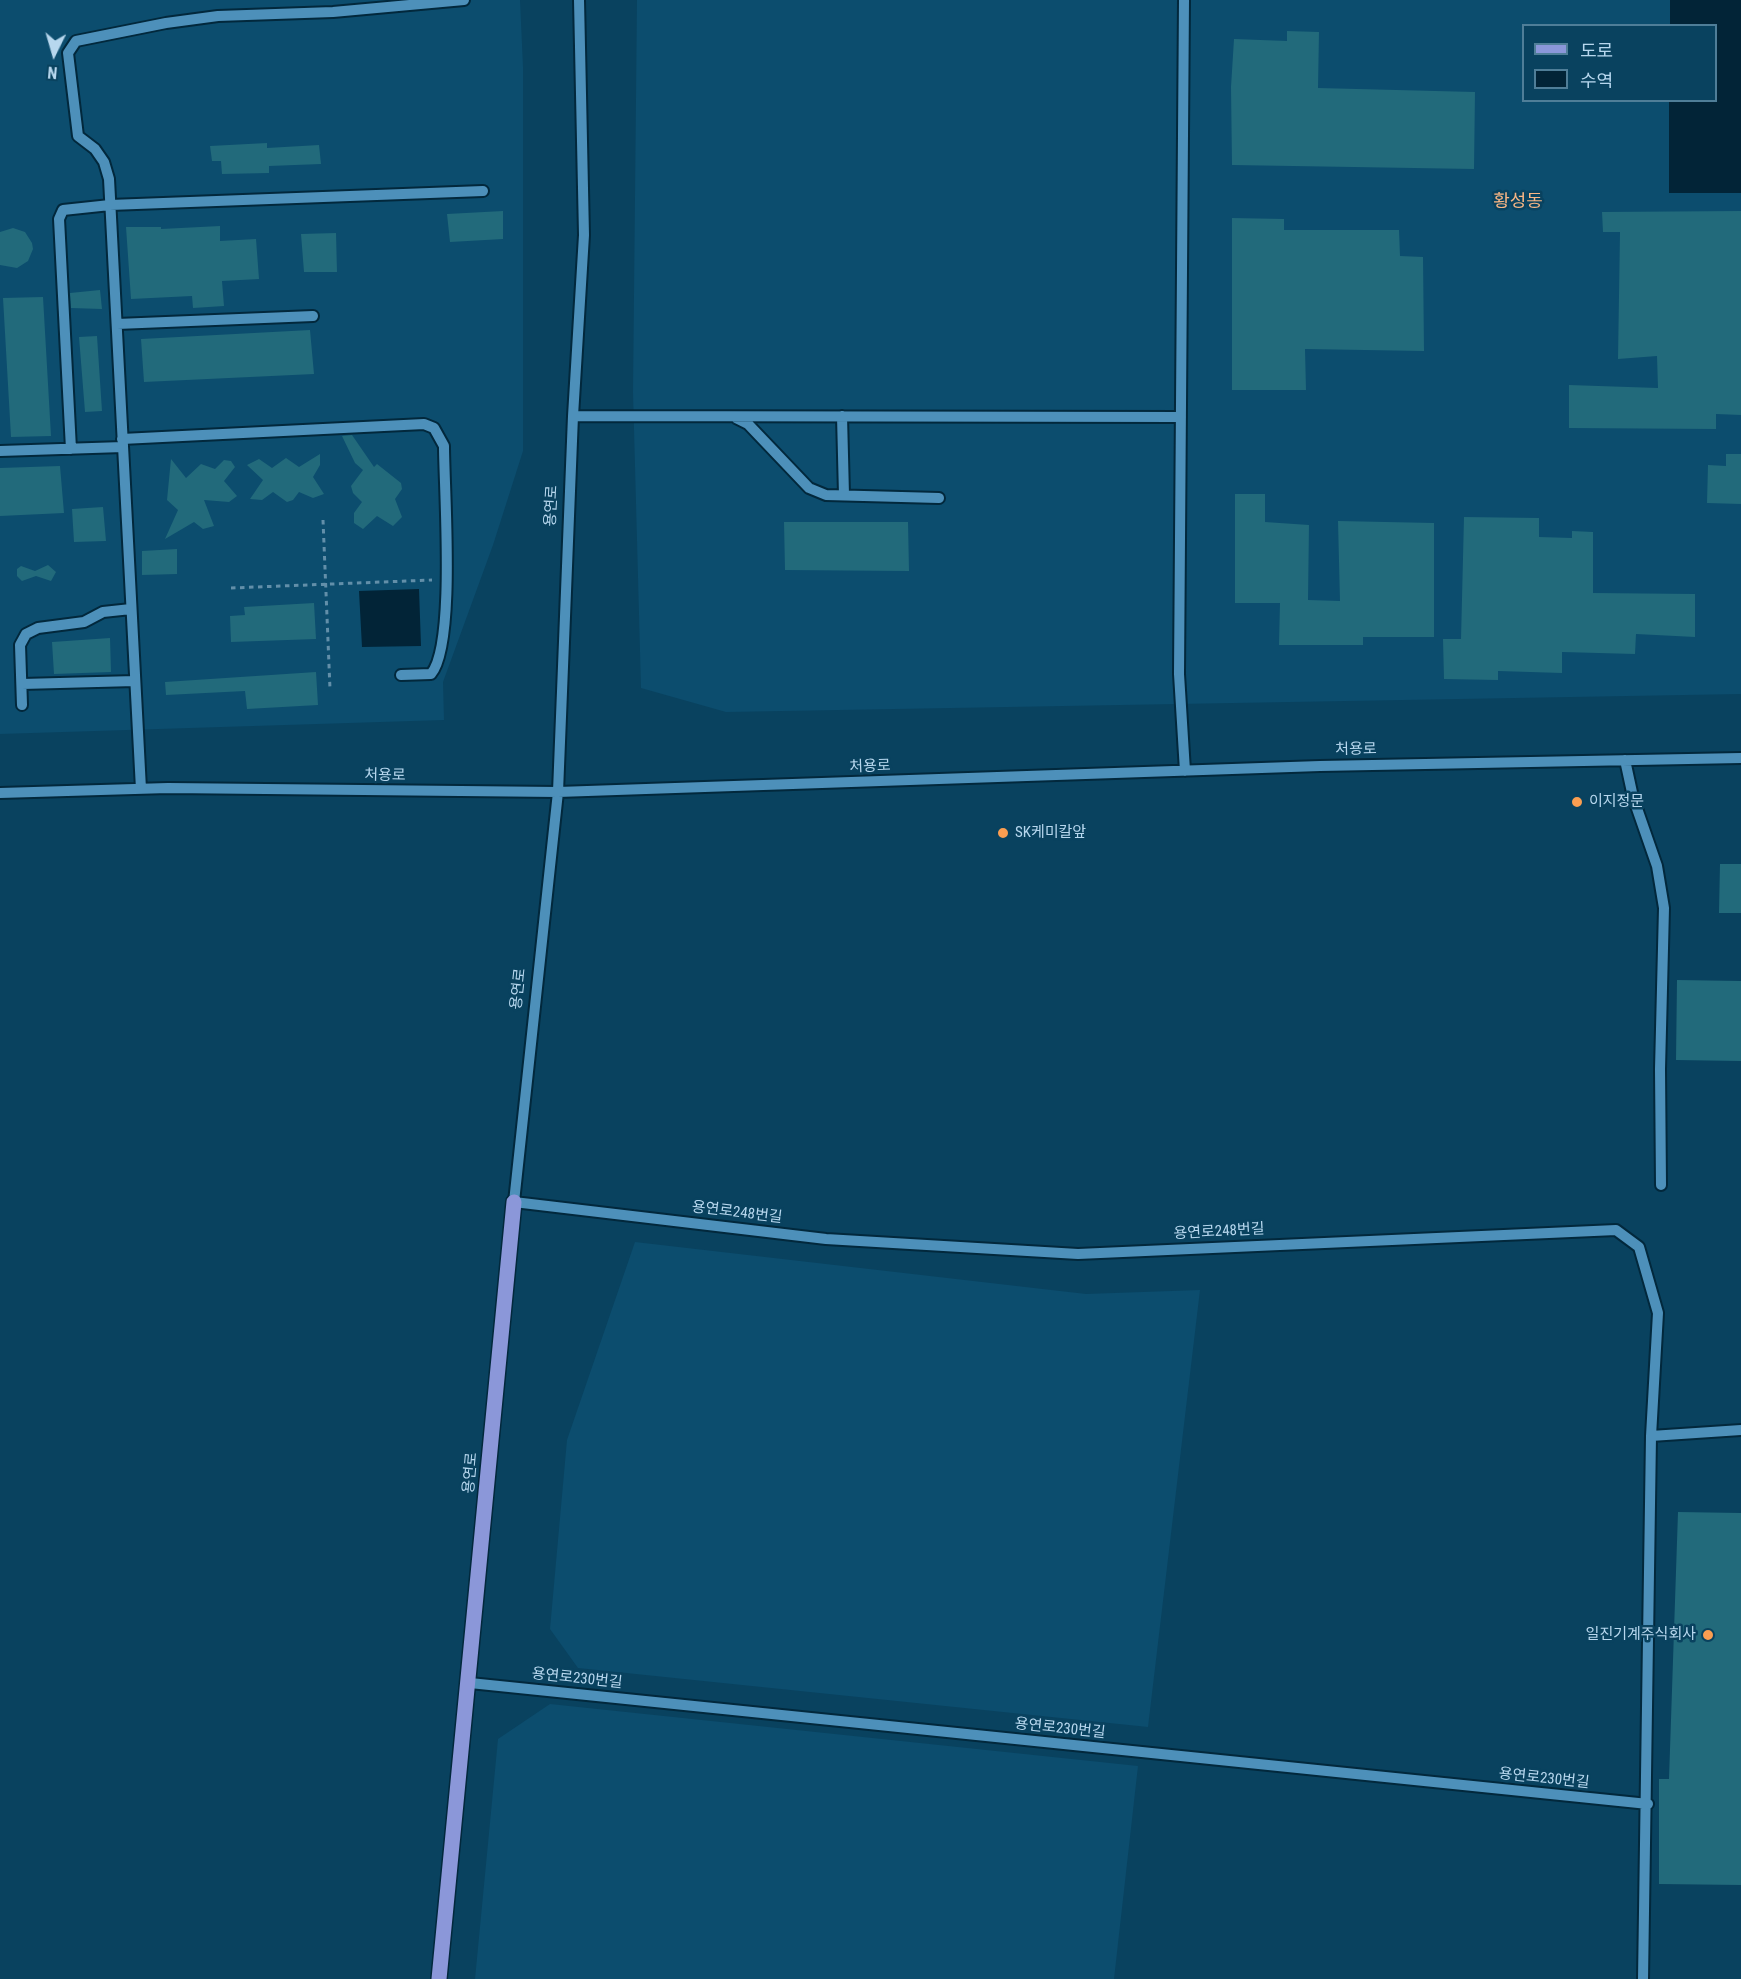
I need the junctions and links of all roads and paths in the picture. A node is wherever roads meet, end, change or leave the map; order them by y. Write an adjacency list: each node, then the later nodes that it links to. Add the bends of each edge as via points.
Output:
1 (464, 0): 5 (street, via 333,12 218,16 76,41 68,58 78,136 104,162)
2 (579, 0): 8 (street, 용연로, via 584,235)
3 (1184, 0): 11 (street)
4 (483, 191): 5 (street)
5 (110, 205): 7 (street); 13 (street, via 68,207 58,219)
6 (313, 316): 7 (street)
7 (117, 324): 12 (street)
8 (573, 416): 9 (street); 31 (street, 용연로)
9 (733, 416): 10 (street); 15 (street, via 748,424 809,488 826,495)
10 (842, 416): 11 (street); 15 (street)
11 (1180, 417): 29 (street, via 1179,674)
12 (123, 443): 13 (street); 18 (street, via 424,424 434,428 444,446); 21 (street)
13 (71, 449): 14 (street)
14 (0, 451)
15 (844, 495): 16 (street)
16 (939, 498)
17 (323, 520): 19 (path)
18 (446, 579): 19 (path); 22 (street, via 446,630 436,668 431,674)
19 (325, 585): 20 (path); 25 (path)
20 (231, 588)
21 (131, 609): 23 (street); 24 (street, via 103,612 84,622 38,628 26,634 20,645)
22 (401, 675)
23 (135, 681): 24 (street); 30 (street)
24 (22, 684): 26 (street)
25 (330, 689)
26 (22, 705)
27 (1741, 758): 28 (street, 처용로)
28 (1625, 760): 29 (street, 처용로); 33 (street, via 1633,797 1657,866 1664,908)
29 (1185, 771): 31 (street, 처용로)
30 (141, 789): 31 (street, 처용로); 32 (street, 처용로)
31 (558, 792): 34 (street, 용연로)
32 (0, 793)
33 (1661, 1185)
34 (514, 1202): 36 (street, 용연로248번길, via 826,1239 1078,1254 1616,1230 1639,1247 1658,1313); 37 (main road, 용연로)
35 (1741, 1430): 36 (street)
36 (1650, 1436): 38 (street, 용연로248번길)
37 (470, 1683): 38 (street, 용연로230번길); 39 (main road, 용연로)
38 (1648, 1804): 40 (street, 용연로248번길)
39 (439, 1979)
40 (1643, 1979)

